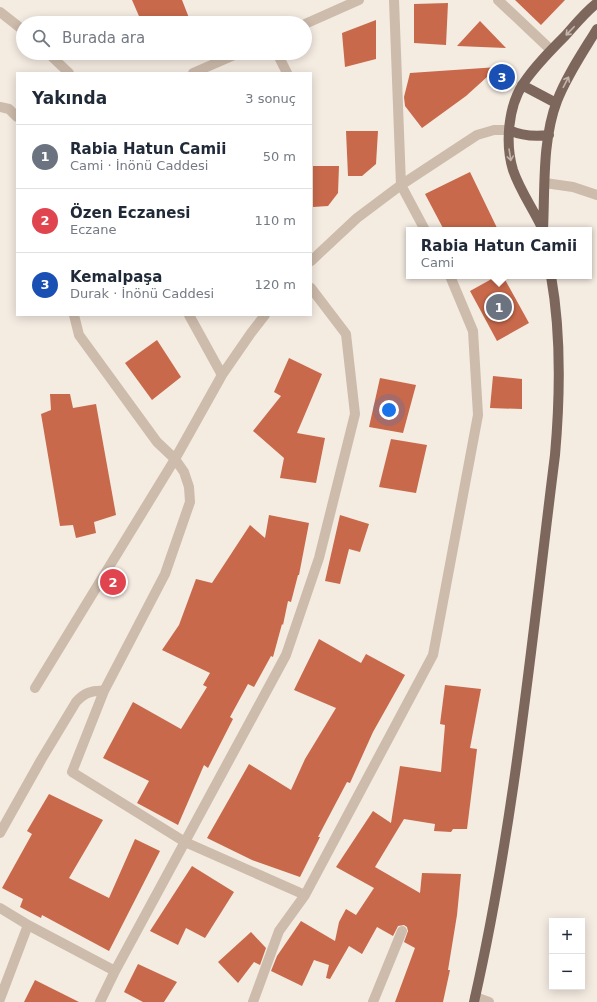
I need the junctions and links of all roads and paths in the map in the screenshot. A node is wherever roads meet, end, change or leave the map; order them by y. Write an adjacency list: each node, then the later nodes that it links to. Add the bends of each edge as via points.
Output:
1 (359, 0): 6 (street)
2 (394, 0): 23 (street)
3 (498, 0): 9 (street)
4 (597, 3): 9 (main road, one-way to 9)
5 (0, 12): 7 (street)
6 (312, 21)
7 (16, 25)
8 (597, 29): 17 (main road, one-way to 8, via 573,67)
9 (551, 50): 16 (main road)
10 (55, 60): 13 (street)
11 (223, 60): 14 (street)
12 (280, 60): 15 (street)
13 (68, 72)
14 (195, 72)
15 (286, 72)
16 (522, 85): 17 (main road); 20 (main road, via 513,107)
17 (556, 103): 21 (main road)
18 (0, 107): 19 (street)
19 (16, 115)
20 (509, 130): 21 (main road, via 523,136); 23 (street, via 494,130 477,135); 26 (main road, one-way to 26, via 509,151 513,169)
21 (549, 135): 22 (main road)
22 (545, 183): 24 (street, via 573,187); 27 (main road)
23 (401, 186): 25 (street); 28 (street, via 357,218)
24 (597, 195)
25 (423, 227)
26 (541, 227)
27 (543, 227)
28 (312, 260)
29 (451, 279): 41 (street, via 473,331 478,415 433,655)
30 (551, 279): 47 (main road, via 558,370 554,455 520,738 492,914)
31 (312, 289): 40 (street, via 346,334 355,414 319,558 286,654)
32 (74, 316): 36 (street, via 79,335 157,442)
33 (189, 316): 35 (street)
34 (264, 316): 35 (street)
35 (222, 376): 36 (street)
36 (175, 459): 37 (street); 38 (street, via 184,472 190,502 165,574)
37 (35, 688)
38 (104, 691): 39 (street, via 89,692 76,702); 40 (street, via 72,772)
39 (0, 833)
40 (185, 842): 41 (street); 45 (street)
41 (306, 895): 49 (street, via 279,931)
42 (0, 908): 43 (street)
43 (28, 925): 45 (street); 46 (street)
44 (402, 931): 50 (street)
45 (115, 971): 48 (street)
46 (0, 999)
47 (475, 999): 51 (street)
48 (100, 1002)
49 (253, 1002)
50 (373, 1002)
51 (489, 1002)

